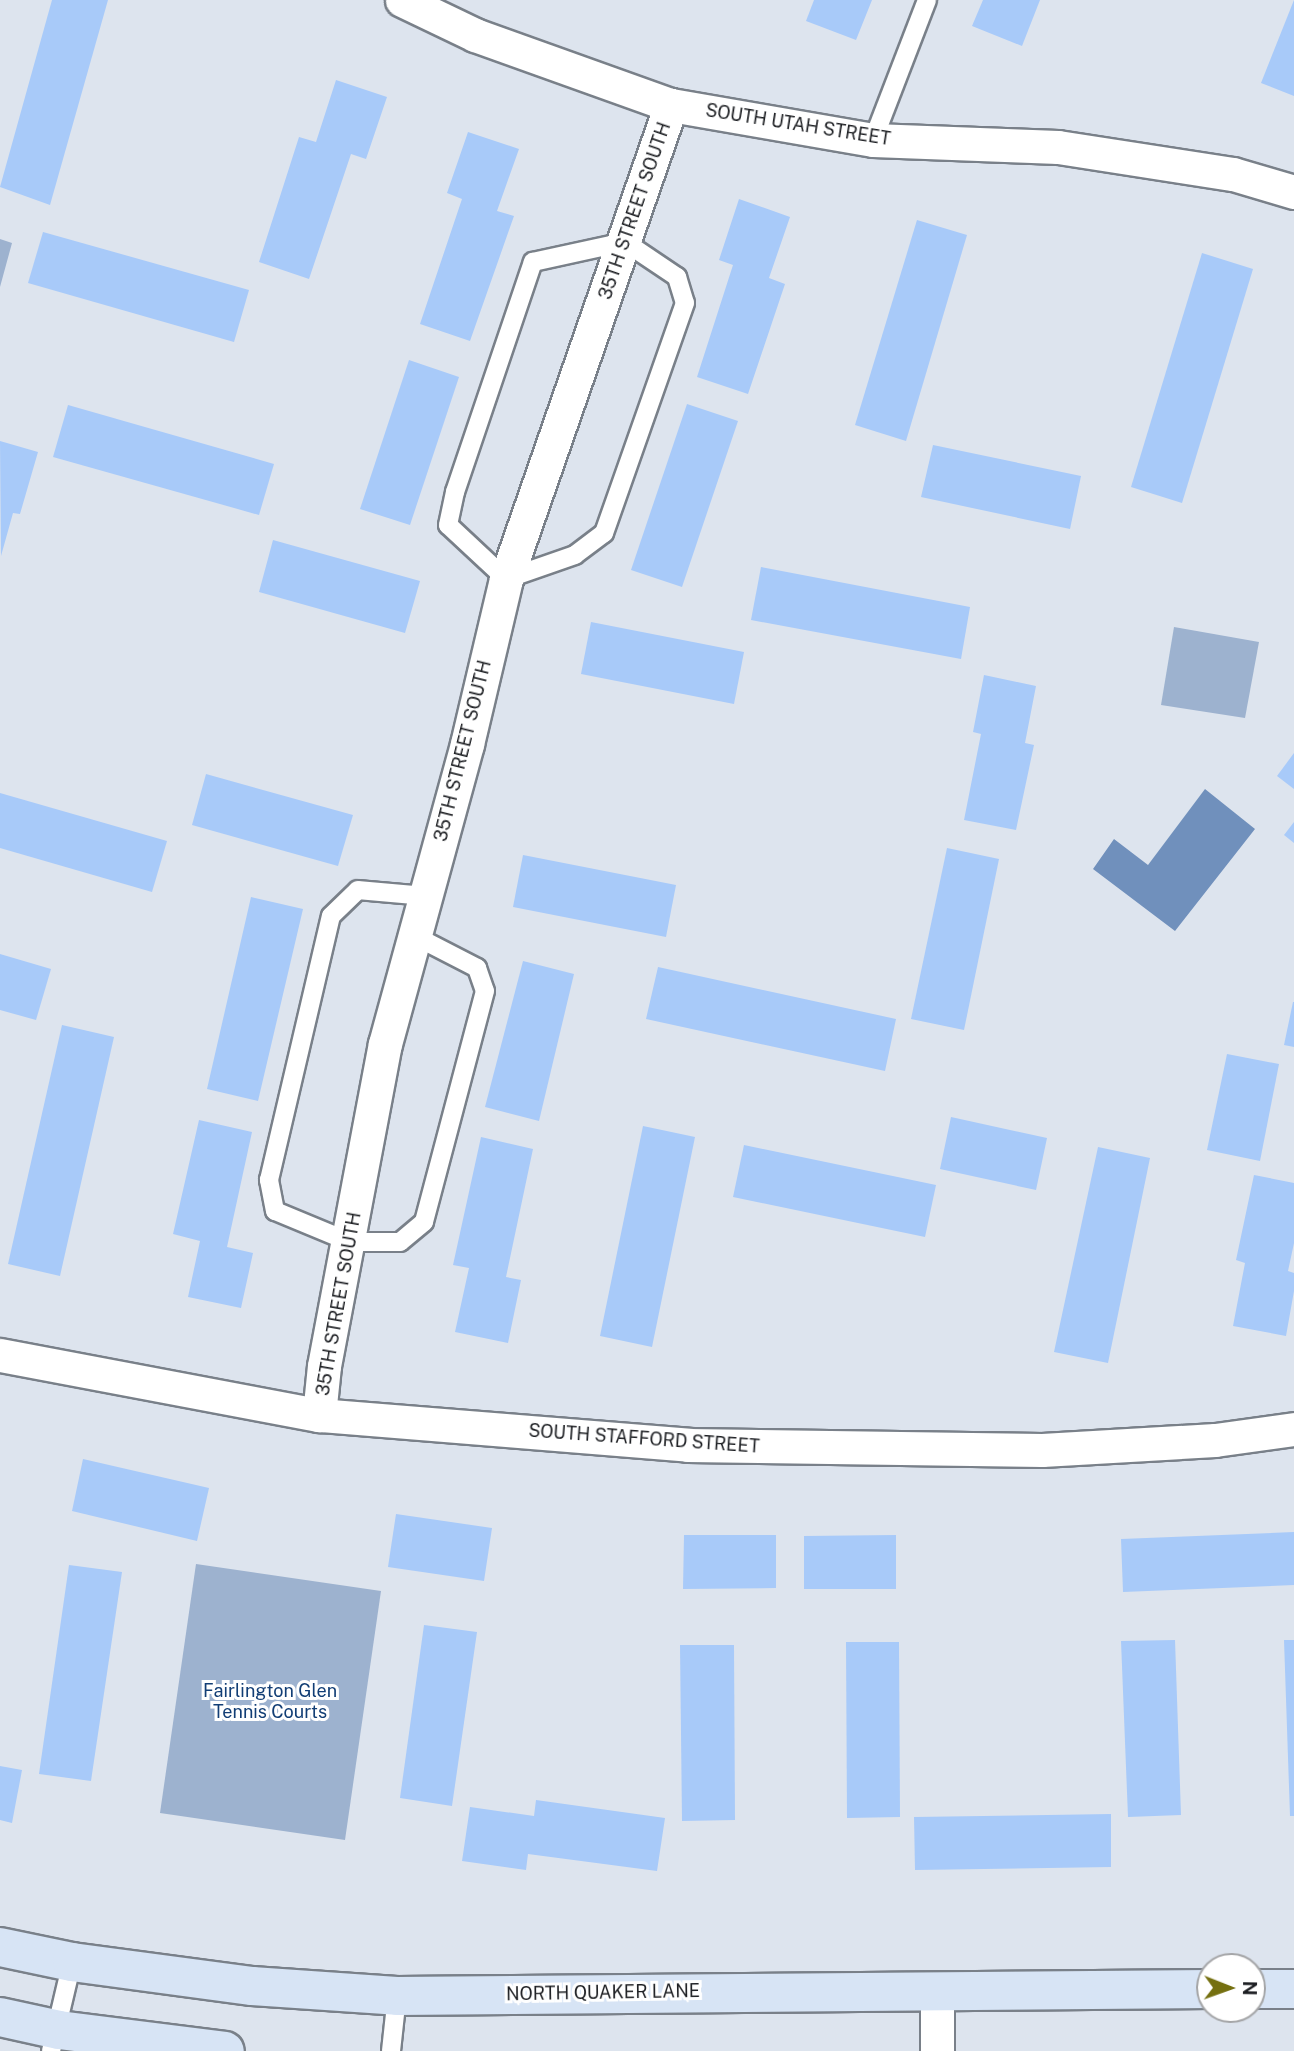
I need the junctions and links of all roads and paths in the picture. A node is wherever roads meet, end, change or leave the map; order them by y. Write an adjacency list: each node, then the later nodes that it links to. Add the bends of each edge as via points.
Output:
1 (402, 0): 3 (street, SOUTH UTAH STREET, via 475,35)
2 (927, 0): 4 (lane)
3 (671, 104): 4 (street, SOUTH UTAH STREET); 6 (street, 35TH STREET SOUTH)
4 (873, 140): 5 (street, SOUTH UTAH STREET, via 1058,147 1233,174)
5 (1294, 192)
6 (625, 242): 7 (street, 35TH STREET SOUTH); 7 (lane, via 677,277 685,303 604,533 575,555); 7 (lane, via 533,262 448,525)
7 (506, 579): 8 (street, 35TH STREET SOUTH)
8 (425, 895): 9 (street, 35TH STREET SOUTH); 10 (lane, via 358,890 331,916 269,1180 275,1211)
9 (415, 936): 10 (street, 35TH STREET SOUTH, via 385,1044); 10 (lane, via 477,968 485,991 424,1222 400,1242)
10 (350, 1241): 12 (street, 35TH STREET SOUTH, via 324,1366)
11 (0, 1355): 12 (street, SOUTH STAFFORD STREET)
12 (319, 1415): 13 (street, SOUTH STAFFORD STREET, via 688,1445 976,1450 1188,1441)
13 (1294, 1429)
14 (0, 1947): 15 (main road, NORTH QUAKER LANE)
15 (72, 1962): 20 (main road, NORTH QUAKER LANE, via 253,1986); 22 (lane)
16 (1196, 1989): 19 (main road, NORTH QUAKER LANE)
17 (1266, 1989): 18 (main road)
18 (1294, 1989)
19 (937, 1991): 20 (main road, NORTH QUAKER LANE); 25 (street)
20 (397, 1996): 24 (lane)
21 (0, 2017): 22 (main road)
22 (55, 2041): 23 (main road)
23 (225, 2051)
24 (391, 2051)
25 (937, 2051)

